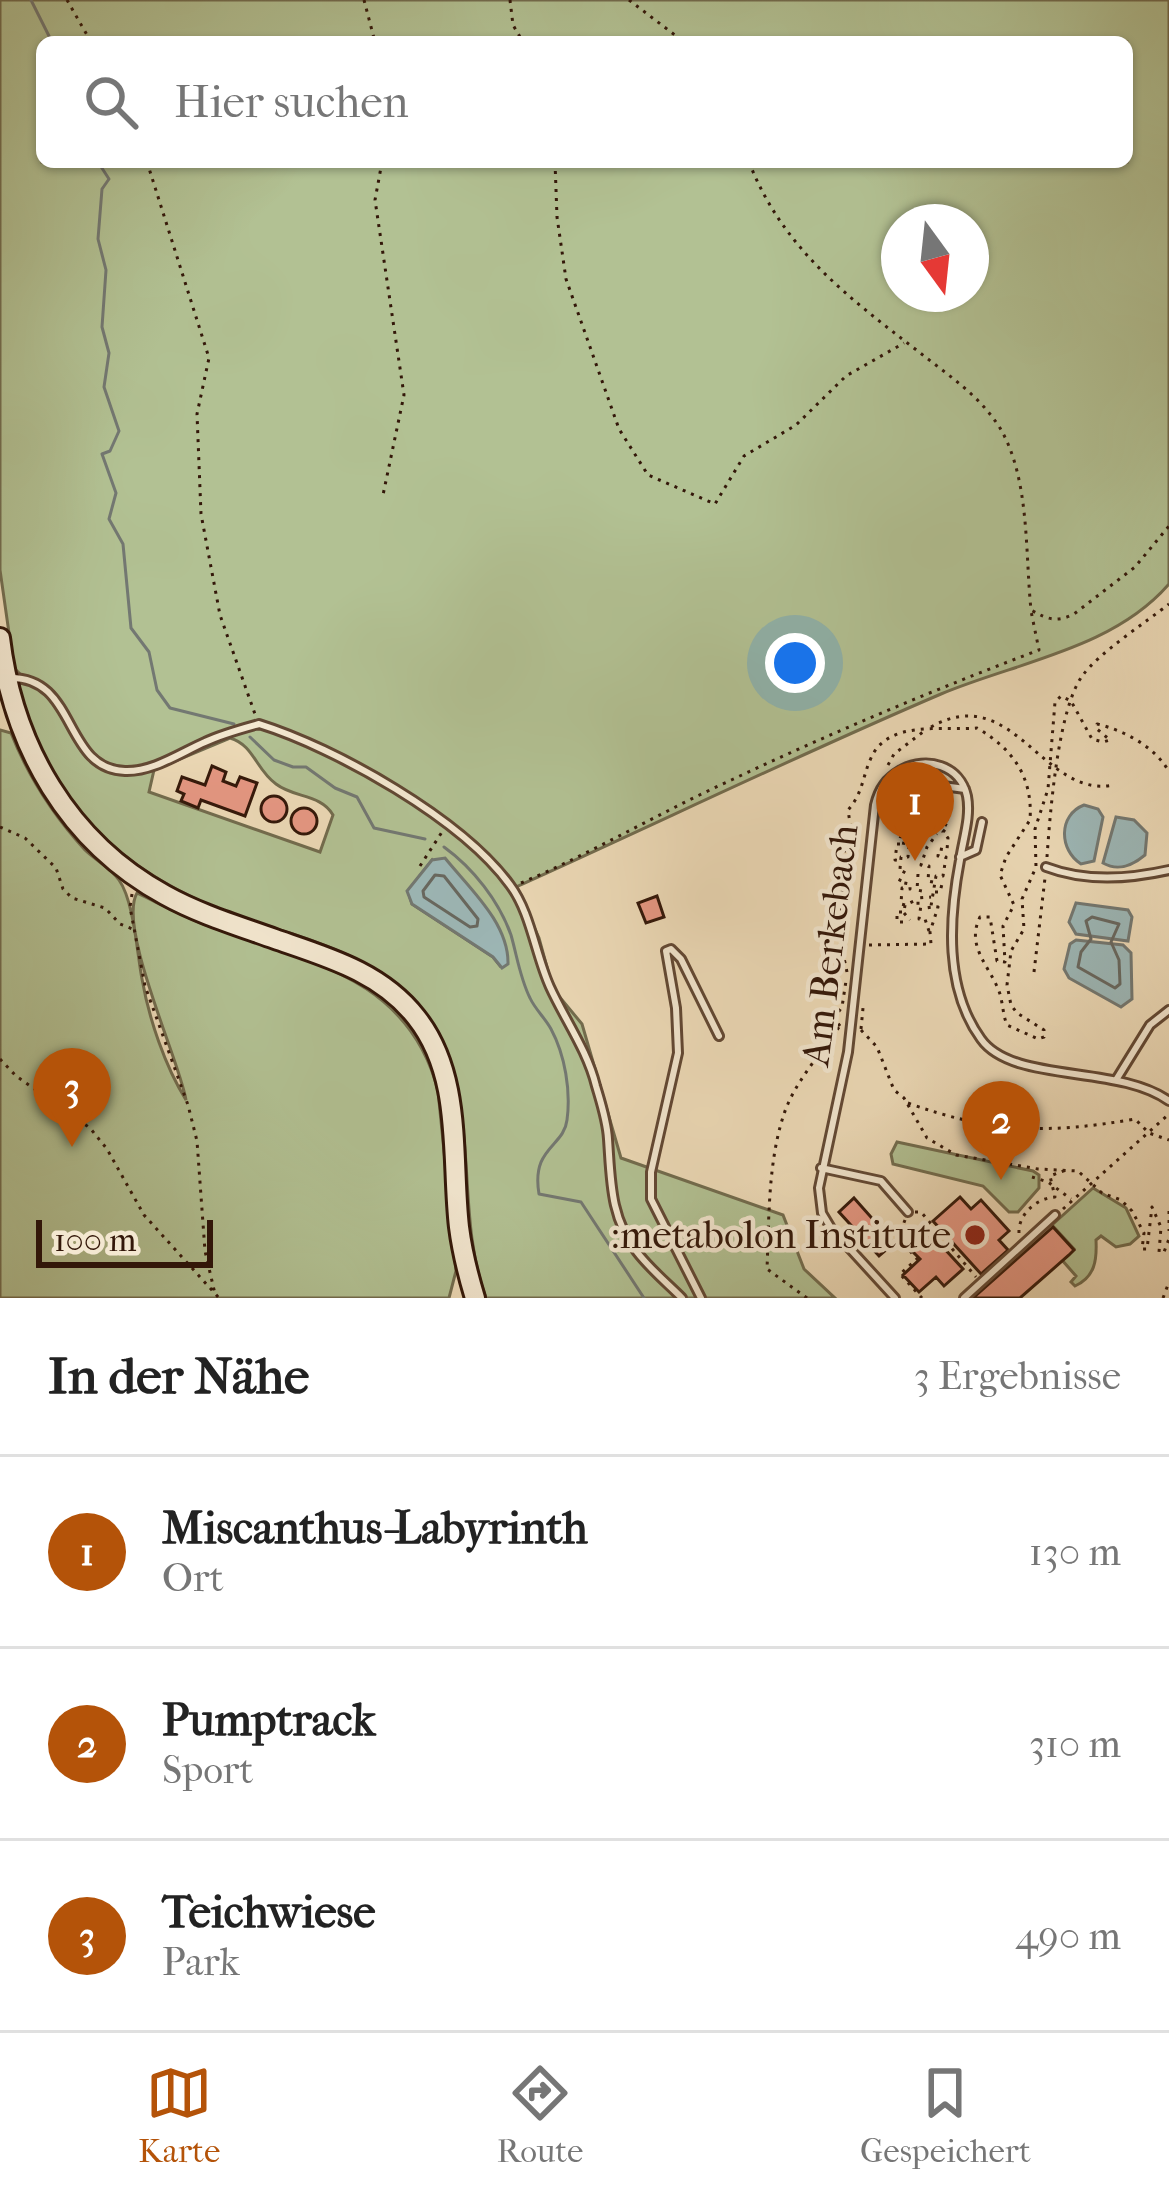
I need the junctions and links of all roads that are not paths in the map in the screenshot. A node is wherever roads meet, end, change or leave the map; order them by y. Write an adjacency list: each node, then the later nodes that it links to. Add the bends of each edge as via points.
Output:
1 (0, 638): 2 (main road)
2 (6, 678): 18 (main road, via 54,794 135,876 200,910 348,964 416,1016 445,1073 459,1228); 19 (lane, via 26,677 51,692 92,760 121,772 259,724 448,823 512,888 594,1078 617,1216 636,1251)
3 (888, 779): 4 (lane); 5 (lane, Am Berkebach, via 916,764 937,764); 15 (lane, Am Berkebach, via 873,815 851,1028)
4 (933, 782): 5 (lane); 6 (lane)
5 (965, 789): 8 (lane)
6 (929, 803)
7 (982, 822): 8 (lane, via 976,850)
8 (960, 857): 13 (lane, via 955,968 980,1038 1006,1060)
9 (1046, 867): 10 (lane, via 1118,878)
10 (1169, 870)
11 (1169, 1010): 13 (lane, via 1150,1025)
12 (719, 1036): 20 (lane, via 681,959 666,951 678,1053 651,1199)
13 (1116, 1080): 14 (lane)
14 (1169, 1101)
15 (821, 1168): 16 (lane, via 881,1181); 21 (lane, Am Berkebach, via 822,1213)
16 (908, 1212)
17 (1055, 1216): 22 (lane)
18 (475, 1298)
19 (682, 1298)
20 (701, 1298)
21 (895, 1298)
22 (964, 1298)

